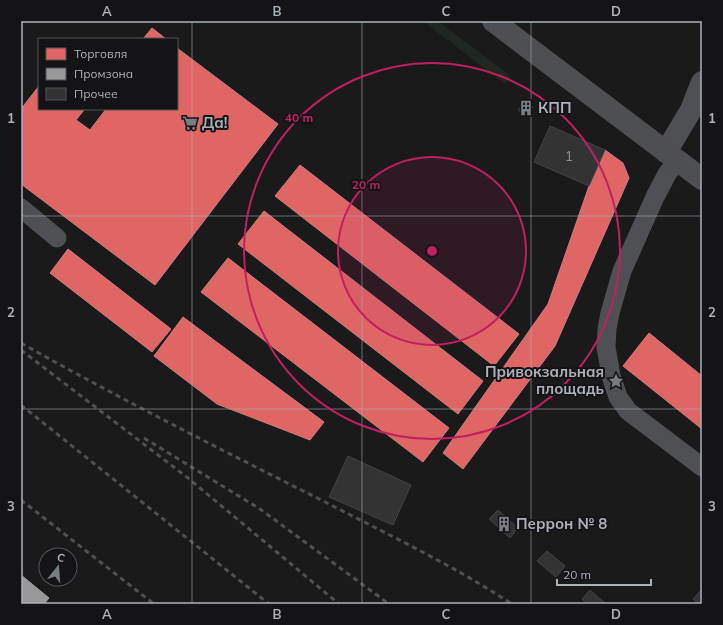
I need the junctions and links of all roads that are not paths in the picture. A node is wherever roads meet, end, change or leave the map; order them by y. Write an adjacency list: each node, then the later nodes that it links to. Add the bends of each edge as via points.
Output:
1 (494, 21): 3 (main road)
2 (702, 82): 3 (street)
3 (672, 156): 4 (main road); 7 (lane, via 667,174 622,271 610,313 606,347 618,397 628,411)
4 (702, 179)
5 (21, 208): 6 (lane)
6 (57, 238)
7 (702, 467)

